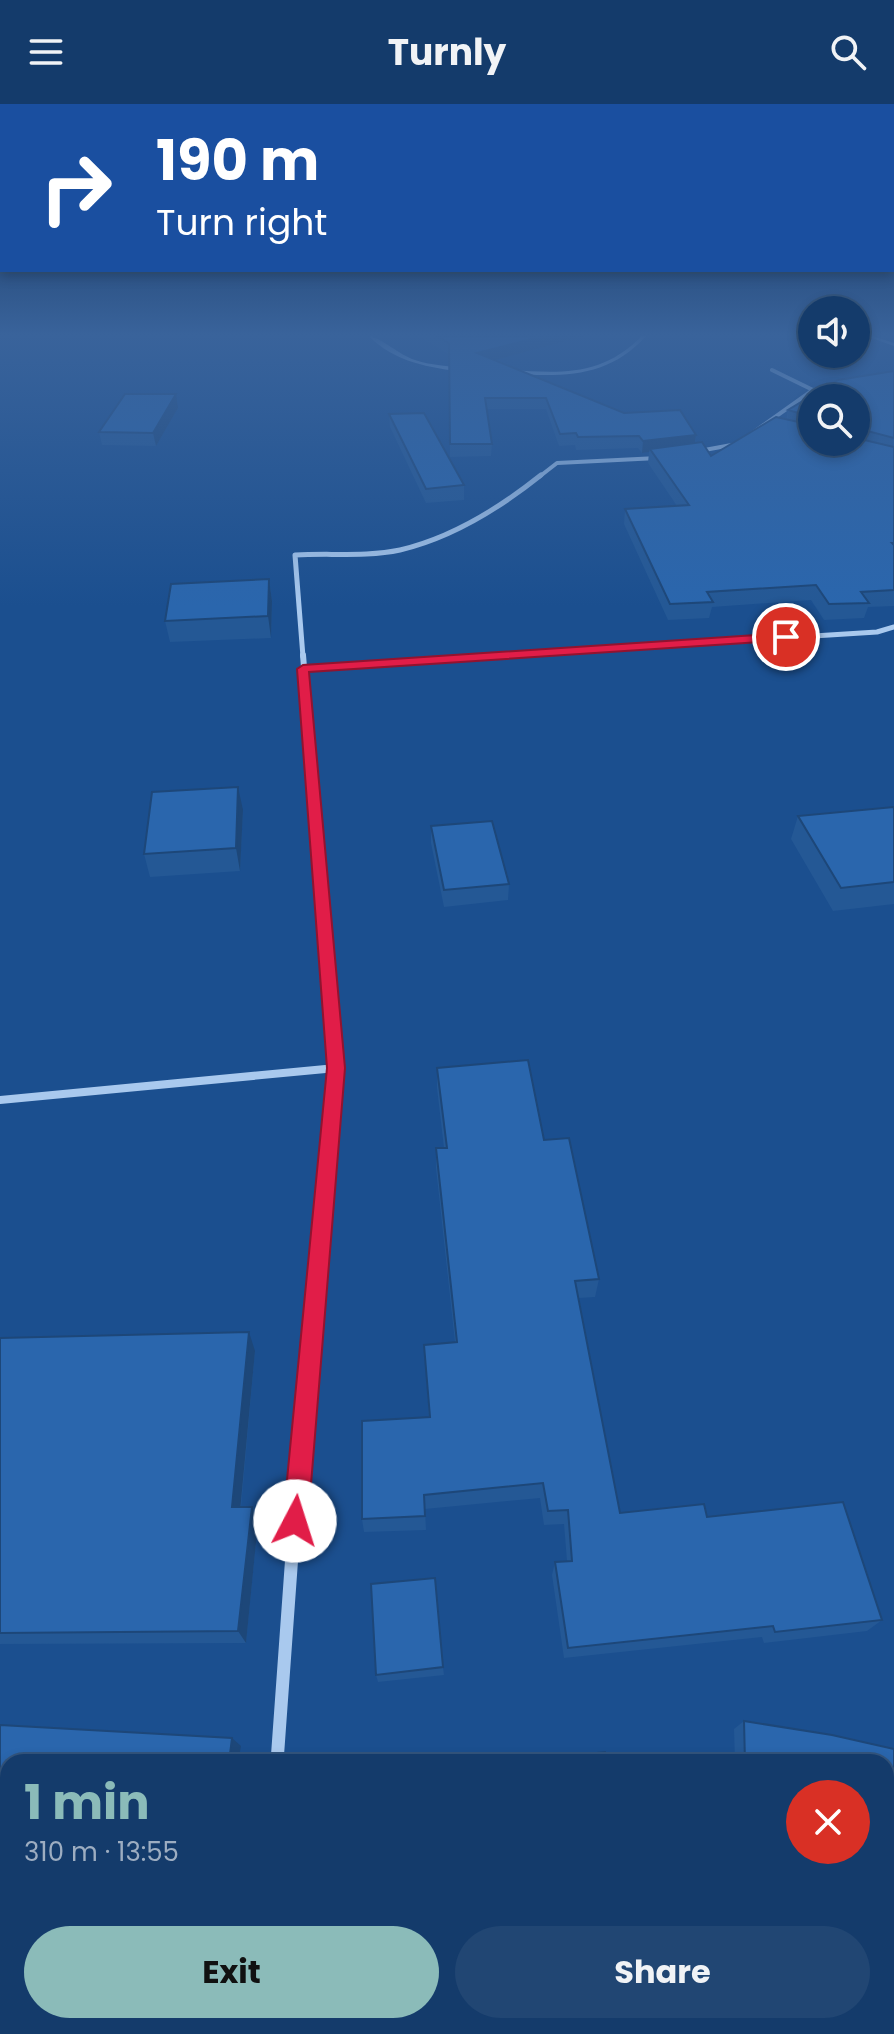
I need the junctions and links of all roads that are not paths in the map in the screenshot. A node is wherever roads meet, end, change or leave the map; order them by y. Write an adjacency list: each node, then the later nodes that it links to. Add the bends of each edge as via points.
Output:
1 (758, 426): 2 (street, via 737,444)
2 (695, 452)
3 (668, 457): 5 (street, via 557,463 513,498 426,541 399,550 295,555)
4 (894, 627): 5 (street)
5 (303, 669): 6 (street)
6 (336, 1068): 7 (street); 8 (street)
7 (0, 1100)
8 (278, 1754)

